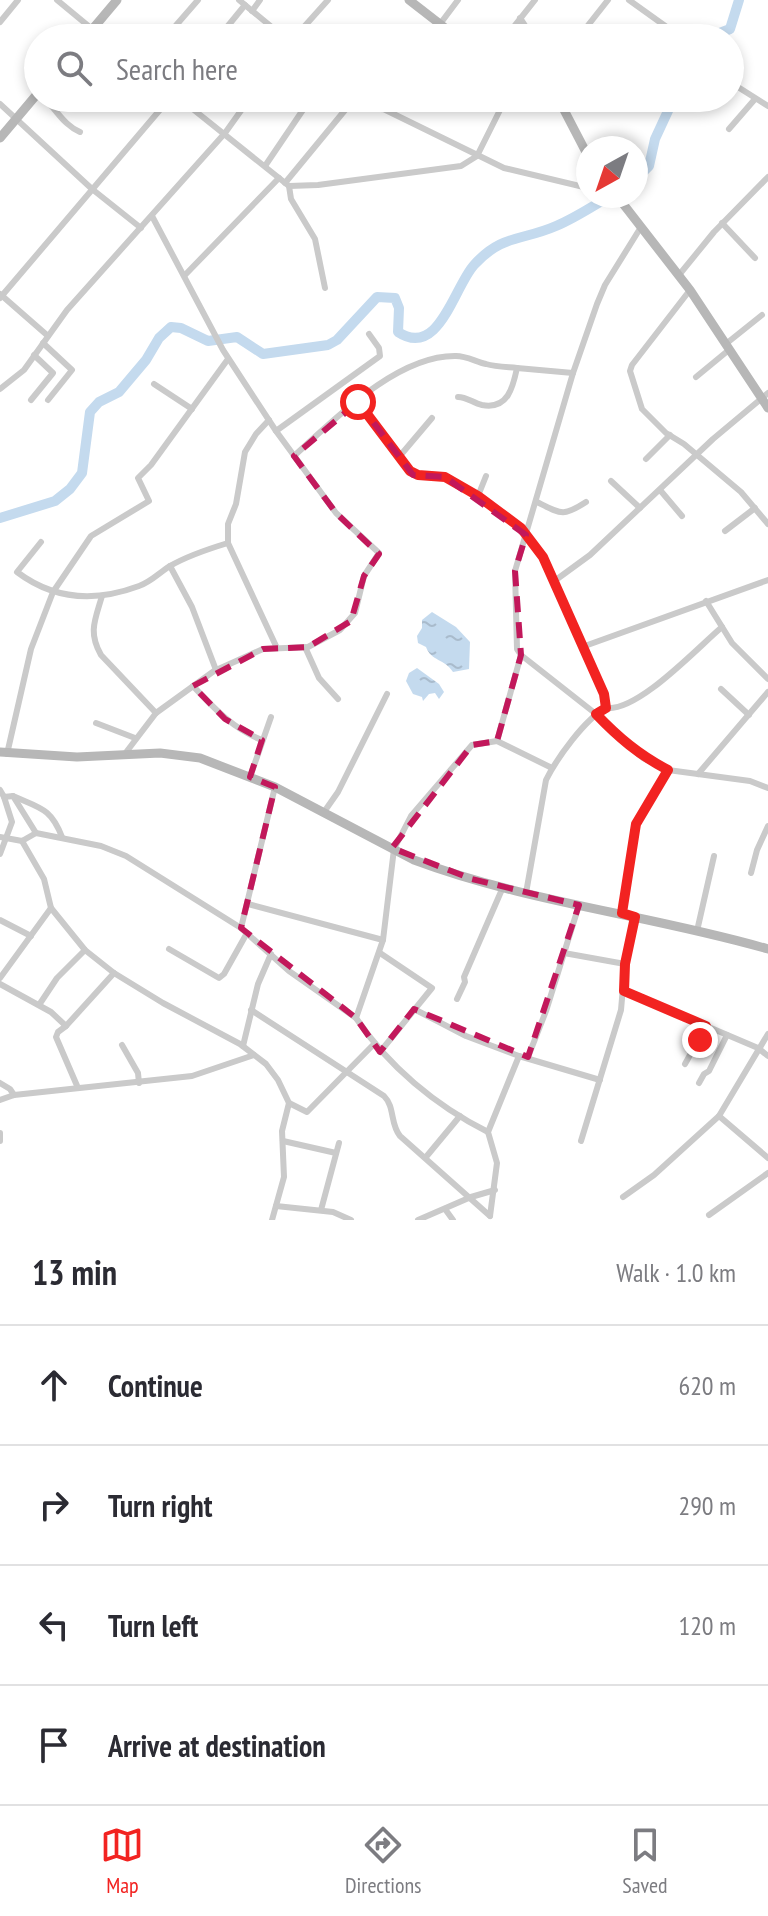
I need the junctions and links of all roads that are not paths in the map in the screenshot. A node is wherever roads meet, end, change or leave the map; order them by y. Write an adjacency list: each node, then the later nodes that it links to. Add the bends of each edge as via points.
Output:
1 (57, 0): 16 (street)
2 (117, 0): 17 (street)
3 (198, 0): 18 (street)
4 (260, 0): 13 (street)
5 (328, 0): 21 (street)
6 (409, 0): 22 (street)
7 (458, 0): 23 (street)
8 (535, 0): 14 (street)
9 (608, 0): 26 (street)
10 (629, 0): 27 (street)
11 (13, 1): 15 (street)
12 (242, 2): 13 (street); 19 (street)
13 (252, 11): 20 (street)
14 (520, 18): 24 (street); 25 (street)
15 (0, 22)
16 (86, 24)
17 (96, 24)
18 (177, 24)
19 (227, 24)
20 (268, 24)
21 (307, 24)
22 (441, 24)
23 (443, 24)
24 (516, 24)
25 (524, 24)
26 (589, 24)
27 (662, 24)
28 (744, 92): 29 (street)
29 (755, 99): 31 (street); 42 (street)
30 (0, 104): 44 (street)
31 (768, 106)
32 (24, 110): 44 (street)
33 (55, 112): 46 (street)
34 (158, 112): 55 (street)
35 (197, 112): 47 (street)
36 (240, 112): 47 (street)
37 (302, 112): 51 (street)
38 (346, 112): 53 (street)
39 (388, 112): 50 (street)
40 (499, 112): 50 (street)
41 (566, 112): 48 (street)
42 (744, 112)
43 (744, 112): 45 (street)
44 (17, 118): 49 (street); 55 (street)
45 (729, 129)
46 (80, 132)
47 (225, 133): 51 (street); 57 (street)
48 (578, 136)
49 (0, 138)
50 (477, 156): 53 (street, via 461,166 318,185); 54 (street)
51 (265, 166): 53 (street)
52 (768, 177): 58 (street)
53 (284, 182): 62 (street); 64 (street, via 315,239)
54 (576, 185)
55 (92, 189): 60 (street); 66 (street)
56 (626, 208): 59 (street)
57 (152, 216): 60 (street); 62 (street)
58 (722, 223): 61 (street); 63 (street)
59 (641, 227): 63 (street); 75 (street, via 605,285)
60 (141, 228): 69 (street)
61 (755, 258)
62 (185, 275): 73 (street)
63 (679, 275): 65 (street)
64 (325, 288)
65 (690, 290): 71 (street); 88 (street, via 630,368 642,409)
66 (1, 296): 69 (street)
67 (762, 315): 71 (street)
68 (369, 334): 87 (street, via 380,356)
69 (48, 336): 70 (street)
70 (43, 343): 72 (street); 81 (street, via 72,370)
71 (728, 346): 76 (street); 82 (street)
72 (34, 355): 78 (street); 80 (street, via 53,373)
73 (228, 359): 84 (street); 86 (street)
74 (517, 368): 75 (street); 79 (street, via 513,391 505,400 484,405); 83 (street, via 457,356 435,358 405,369)
75 (573, 373): 97 (street)
76 (696, 377)
77 (154, 384): 84 (street)
78 (0, 389)
79 (458, 397)
80 (31, 400)
81 (48, 400)
82 (766, 400): 90 (street)
83 (358, 402): 89 (street); 91 (street)
84 (192, 409): 110 (street, via 138,478 149,501 91,536)
85 (432, 418): 91 (street)
86 (269, 420): 87 (street); 106 (street, via 245,452)
87 (276, 431): 89 (street)
88 (670, 435): 90 (street); 92 (street)
89 (294, 456): 115 (street, via 336,513 379,553 364,576 351,621)
90 (698, 456): 95 (street); 100 (street)
91 (399, 457): 96 (street, via 414,474 445,477)
92 (646, 459)
93 (486, 476): 96 (street)
94 (611, 481): 99 (street)
95 (660, 490): 99 (street); 101 (street)
96 (478, 496): 104 (street)
97 (537, 502): 98 (street, via 562,514); 104 (street)
98 (586, 502)
99 (640, 508): 109 (street)
100 (755, 508): 102 (street); 103 (street)
101 (682, 516)
102 (768, 524)
103 (725, 531)
104 (526, 535): 109 (street); 117 (street, via 515,571)
105 (41, 542): 110 (street, via 17,572)
106 (228, 543): 107 (street); 114 (street)
107 (170, 566): 111 (street, via 142,585); 118 (street)
108 (768, 580): 112 (street)
109 (553, 582): 116 (street)
110 (53, 592): 111 (street); 134 (street, via 31,649)
111 (102, 596): 126 (street, via 92,630 96,645)
112 (706, 601): 113 (street); 116 (street)
113 (722, 627): 119 (street); 125 (street, via 655,686)
114 (276, 646): 115 (street); 118 (street)
115 (305, 647): 124 (street, via 319,678)
116 (582, 647): 125 (street)
117 (521, 655): 127 (street); 133 (street)
118 (216, 670): 120 (street)
119 (768, 679)
120 (193, 686): 126 (street); 132 (street, via 225,719)
121 (721, 689): 128 (street)
122 (768, 692): 128 (street)
123 (387, 694): 144 (street)
124 (338, 699)
125 (606, 708): 127 (street)
126 (156, 713): 131 (street)
127 (596, 714): 136 (street); 137 (street, via 643,758)
128 (749, 715): 138 (street)
129 (271, 717): 132 (street)
130 (96, 723): 131 (street)
131 (135, 738): 135 (street)
132 (262, 740): 139 (street)
133 (497, 741): 136 (street); 150 (street, via 472,745 411,816)
134 (4, 753): 135 (street)
135 (124, 755): 139 (street, via 184,755)
136 (552, 768): 155 (street, via 542,792)
137 (668, 770): 138 (street); 159 (street, via 636,824)
138 (698, 774): 141 (street)
139 (250, 777): 140 (street)
140 (275, 787): 144 (street); 156 (street)
141 (768, 788)
142 (2, 794): 143 (street); 148 (street, via 12,822)
143 (13, 796): 146 (street); 147 (street, via 48,812)
144 (324, 812): 150 (street)
145 (768, 828): 153 (street)
146 (36, 833): 147 (street); 149 (street)
147 (62, 837): 162 (street, via 126,856)
148 (4, 838): 149 (street); 151 (street)
149 (22, 841): 158 (street, via 44,879)
150 (394, 849): 154 (street, via 436,868); 165 (street)
151 (0, 854)
152 (714, 856): 163 (street)
153 (751, 873)
154 (503, 887): 155 (street); 176 (street)
155 (526, 893): 157 (street)
156 (248, 904): 162 (street); 165 (street)
157 (579, 905): 159 (street); 170 (street)
158 (51, 908): 164 (street); 168 (street)
159 (622, 913): 160 (street)
160 (635, 917): 163 (street); 172 (street)
161 (0, 920): 164 (street)
162 (244, 930): 166 (street, via 219,978); 171 (street)
163 (697, 931): 167 (street)
164 (31, 936): 174 (street)
165 (383, 940): 169 (street)
166 (169, 949)
167 (768, 949)
168 (85, 950): 173 (street); 177 (street)
169 (380, 953): 178 (street, via 432,988); 180 (street)
170 (564, 953): 172 (street); 193 (street)
171 (271, 954): 179 (street); 180 (street)
172 (625, 964): 175 (street)
173 (114, 973): 181 (street); 187 (street)
174 (0, 981): 177 (street)
175 (624, 991): 182 (street); 196 (street)
176 (457, 999)
177 (39, 1005): 181 (street)
178 (414, 1009): 189 (street); 191 (street)
179 (251, 1010): 187 (street); 195 (street)
180 (356, 1018): 185 (street)
181 (66, 1026): 200 (street, via 56,1037)
182 (706, 1026): 184 (street); 194 (street)
183 (768, 1034): 188 (street)
184 (727, 1035): 188 (street); 199 (street)
185 (374, 1044): 189 (street); 195 (street)
186 (122, 1045): 198 (street)
187 (243, 1046): 190 (street)
188 (758, 1048): 192 (street); 205 (street)
189 (380, 1052): 204 (street)
190 (254, 1055): 198 (street, via 192,1076); 203 (street, via 278,1080)
191 (519, 1056): 193 (street); 206 (street)
192 (768, 1056)
193 (528, 1057): 196 (street)
194 (685, 1064)
195 (346, 1072): 203 (street, via 307,1112); 213 (street, via 390,1102 395,1130)
196 (600, 1080): 210 (street)
197 (0, 1083): 201 (street)
198 (139, 1083): 200 (street)
199 (699, 1083)
200 (78, 1088): 201 (street)
201 (14, 1095): 202 (street)
202 (0, 1100)
203 (289, 1103): 209 (street)
204 (460, 1116): 206 (street); 213 (street)
205 (719, 1116): 214 (street); 218 (street)
206 (488, 1132): 216 (street, via 497,1163)
207 (0, 1133): 208 (street)
208 (0, 1141)
209 (283, 1141): 212 (street); 219 (street, via 284,1177)
210 (581, 1141)
211 (339, 1143): 212 (street)
212 (336, 1153): 221 (street)
213 (426, 1157): 217 (street)
214 (768, 1158)
215 (768, 1173): 222 (street)
216 (495, 1190): 217 (street); 223 (street)
217 (471, 1197): 220 (street); 223 (street)
218 (623, 1197)
219 (276, 1206): 221 (street); 224 (street)
220 (445, 1209): 226 (street); 227 (street)
221 (321, 1210): 225 (street)
222 (709, 1215)
223 (490, 1218)
224 (272, 1220)
225 (351, 1220)
226 (418, 1220)
227 (453, 1220)

